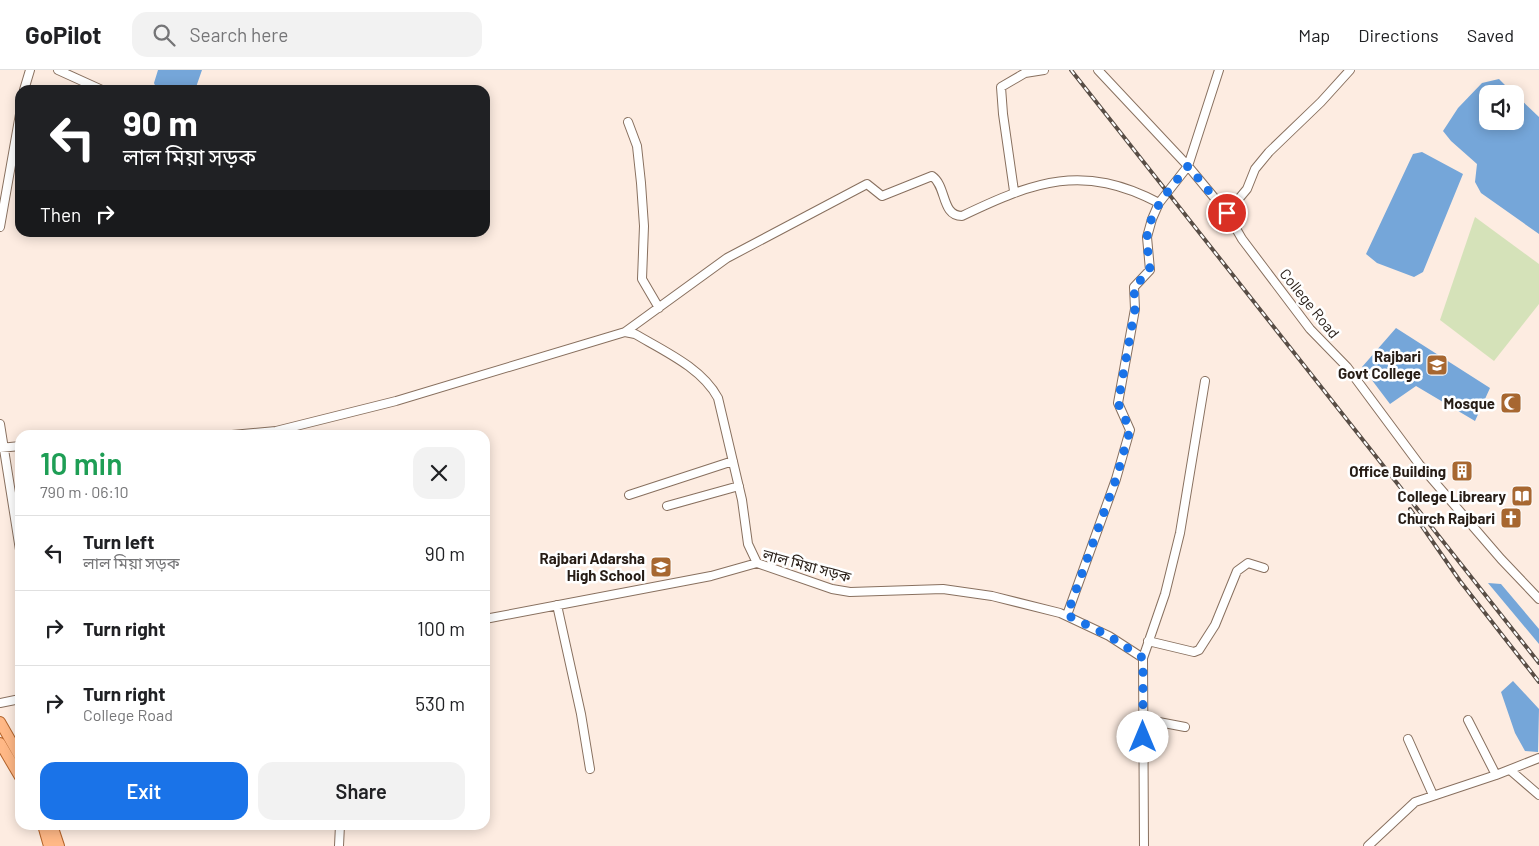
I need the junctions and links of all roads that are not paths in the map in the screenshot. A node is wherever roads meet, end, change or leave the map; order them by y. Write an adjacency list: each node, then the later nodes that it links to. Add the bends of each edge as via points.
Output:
1 (30, 70): 7 (street)
2 (58, 70): 8 (street)
3 (1044, 70): 12 (street, via 1025,73 1001,86)
4 (1098, 70): 11 (street, College Road)
5 (1219, 70): 11 (street)
6 (1350, 70): 14 (street, via 1255,168 1248,189)
7 (26, 85)
8 (91, 85)
9 (628, 122): 16 (street, via 636,146 641,183 644,226 642,278)
10 (15, 142): 15 (street)
11 (1188, 166): 13 (street); 14 (street, College Road)
12 (1014, 191): 13 (street, via 1042,183 1108,182); 16 (street, via 957,216 950,211 938,182 932,176 882,196 871,186 862,186 727,258)
13 (1159, 203): 32 (street, via 1147,237 1150,270 1134,287 1135,309 1118,403 1130,430 1116,479)
14 (1227, 213): 30 (street, College Road, via 1310,329 1347,367 1419,464)
15 (0, 227)
16 (658, 308): 17 (street)
17 (625, 332): 20 (street, via 396,401); 23 (street, via 656,346 700,374 711,385 718,398)
18 (1206, 381): 34 (street, via 1180,533 1165,594)
19 (0, 424): 22 (street)
20 (276, 430)
21 (15, 446): 22 (street)
22 (2, 447): 27 (street)
23 (733, 461): 24 (street); 25 (street)
24 (739, 486): 26 (street); 28 (street, via 748,544)
25 (629, 495)
26 (667, 506)
27 (15, 521)
28 (757, 563): 31 (street, লাল মিয়া সড়ক, via 711,576); 32 (street, লাল মিয়া সড়ক, via 832,589 850,592 943,589 992,596)
29 (1264, 568): 34 (street, via 1248,563 1236,571 1215,625 1199,650 1194,652)
30 (1539, 599)
31 (557, 605): 33 (street, লাল মিয়া সড়ক); 47 (street)
32 (1067, 615): 35 (street, লাল মিয়া সড়ক)
33 (490, 618)
34 (1148, 641): 35 (street)
35 (1143, 658): 38 (street)
36 (15, 700): 37 (street)
37 (0, 703)
38 (1143, 720): 41 (street); 58 (street)
39 (1468, 720): 49 (street)
40 (0, 722): 44 (main road)
41 (1185, 727)
42 (1408, 739): 50 (street)
43 (0, 742): 46 (main road)
44 (15, 748)
45 (1539, 758): 48 (street)
46 (15, 769)
47 (590, 769)
48 (1510, 770): 49 (street); 51 (street)
49 (1496, 775): 50 (street)
50 (1433, 795): 59 (street, via 1415,802)
51 (1539, 796)
52 (44, 830): 55 (main road)
53 (54, 830): 56 (main road)
54 (340, 830): 57 (street)
55 (49, 846)
56 (59, 846)
57 (339, 846)
58 (1144, 846)
59 (1368, 846)

